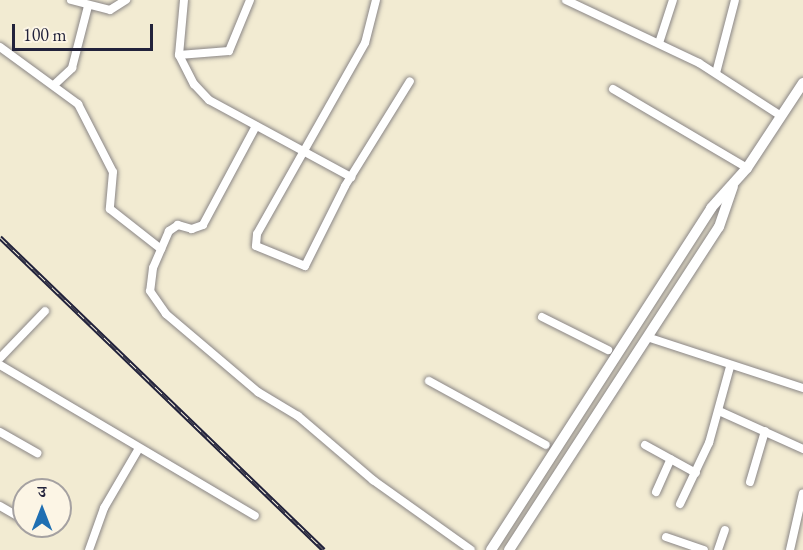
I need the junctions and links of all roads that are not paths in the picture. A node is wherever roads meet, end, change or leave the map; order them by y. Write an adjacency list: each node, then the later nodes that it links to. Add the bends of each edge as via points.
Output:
1 (71, 0): 9 (street)
2 (126, 0): 9 (street, via 110,10)
3 (184, 0): 12 (street)
4 (248, 0): 12 (street, via 229,51)
5 (376, 0): 20 (street, via 365,43)
6 (568, 0): 10 (street)
7 (673, 0): 10 (street)
8 (735, 0): 13 (street)
9 (88, 6): 16 (street, via 72,68)
10 (659, 43): 13 (street)
11 (0, 47): 16 (street)
12 (179, 55): 19 (street, via 185,75 209,100)
13 (716, 73): 18 (street)
14 (410, 81): 22 (street)
15 (803, 83): 18 (street)
16 (54, 85): 24 (street, via 78,104 109,163 110,209)
17 (613, 89): 21 (street)
18 (781, 116): 21 (street)
19 (256, 126): 20 (street); 24 (street, via 204,225 172,227)
20 (302, 151): 22 (street); 22 (street, via 257,234 260,248 305,266)
21 (747, 168): 23 (street)
22 (351, 177)
23 (736, 178): 27 (street, via 719,227); 53 (street, via 711,208)
24 (161, 249): 52 (street, via 150,291 165,314 258,392 298,416 373,480)
25 (45, 311): 29 (street)
26 (542, 317): 28 (street)
27 (647, 337): 31 (street); 54 (street)
28 (608, 350)
29 (0, 358)
30 (0, 365): 39 (street)
31 (730, 367): 33 (street); 34 (street)
32 (429, 381): 37 (street)
33 (803, 388)
34 (719, 411): 35 (street); 43 (street)
35 (765, 431): 40 (street); 44 (street)
36 (0, 432): 41 (street)
37 (546, 445)
38 (645, 445): 42 (street)
39 (139, 448): 48 (street); 51 (street, via 104,508)
40 (803, 449)
41 (37, 453)
42 (670, 459): 43 (street); 45 (street)
43 (696, 473): 47 (street)
44 (750, 482)
45 (656, 492)
46 (803, 493): 57 (street)
47 (680, 504)
48 (255, 516)
49 (725, 530): 56 (street)
50 (666, 537): 55 (street)
51 (89, 550)
52 (471, 550)
53 (491, 550)
54 (509, 550)
55 (704, 550)
56 (718, 550)
57 (790, 550)

